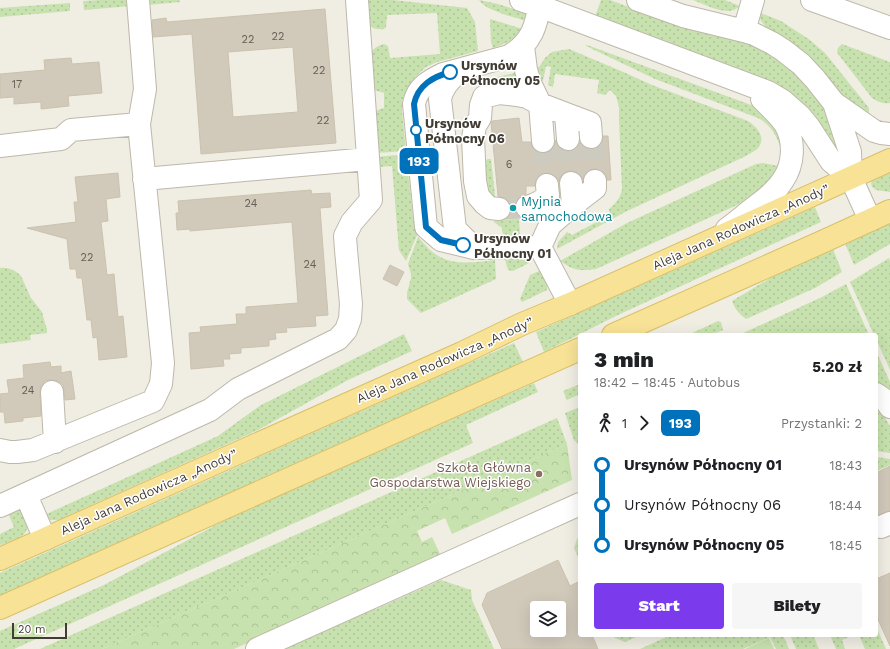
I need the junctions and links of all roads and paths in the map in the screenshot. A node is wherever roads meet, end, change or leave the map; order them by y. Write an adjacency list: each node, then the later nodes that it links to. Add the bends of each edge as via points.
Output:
1 (138, 0): 15 (street, via 145,89)
2 (357, 0): 21 (street)
3 (638, 0): 8 (street, via 683,16)
4 (753, 0): 8 (street)
5 (812, 0): 7 (street)
6 (534, 2): 9 (street, via 534,30); 11 (street)
7 (890, 28)
8 (744, 31): 12 (street, via 772,43 793,57)
9 (523, 46): 10 (street, via 509,56); 13 (street, via 526,70)
10 (460, 70): 35 (street, via 447,83 440,99 455,229); 35 (street, via 443,74 423,86 414,104 426,227 441,240)
11 (747, 84): 23 (street, via 768,92 792,108 831,161); 33 (street, via 785,125 792,150 788,172 778,188)
12 (834, 103): 16 (street, via 869,127 880,133); 23 (street, via 850,152)
13 (540, 104): 14 (street); 19 (street); 29 (street, via 517,95 499,93 484,97 473,138 475,181 478,196 490,208)
14 (566, 114): 17 (street, via 590,123); 18 (street)
15 (139, 124): 20 (street, via 71,130 62,139); 24 (street)
16 (890, 134)
17 (591, 137)
18 (568, 139)
19 (543, 141)
20 (0, 146)
21 (368, 159): 24 (street); 44 (street, via 371,200 352,222 346,236 350,319 346,330 338,339 238,389 210,410)
22 (890, 160): 23 (main road, Aleja Jana Rodowicza „Anody”)
23 (851, 178): 31 (street); 33 (main road, Aleja Jana Rodowicza „Anody”)
24 (144, 179): 42 (street, via 162,363 161,384 153,401)
25 (594, 181): 27 (street, via 595,188)
26 (571, 183): 27 (street)
27 (573, 205): 32 (street)
28 (527, 207): 32 (street, via 544,199 547,189)
29 (499, 209)
30 (890, 211): 31 (main road)
31 (870, 220): 37 (main road)
32 (550, 225): 34 (street)
33 (715, 239): 36 (main road, Aleja Jana Rodowicza „Anody”)
34 (540, 246): 35 (street); 36 (street)
35 (474, 248)
36 (570, 304): 47 (main road, Aleja Jana Rodowicza „Anody”)
37 (617, 333)
38 (578, 350): 49 (main road)
39 (52, 392): 42 (street)
40 (878, 395): 41 (street)
41 (890, 406)
42 (55, 442): 43 (street, via 24,452)
43 (0, 450)
44 (26, 495): 46 (street); 47 (street)
45 (578, 505): 50 (street)
46 (0, 506)
47 (45, 539): 48 (main road, Aleja Jana Rodowicza „Anody”)
48 (0, 559)
49 (0, 608)
50 (257, 649)

